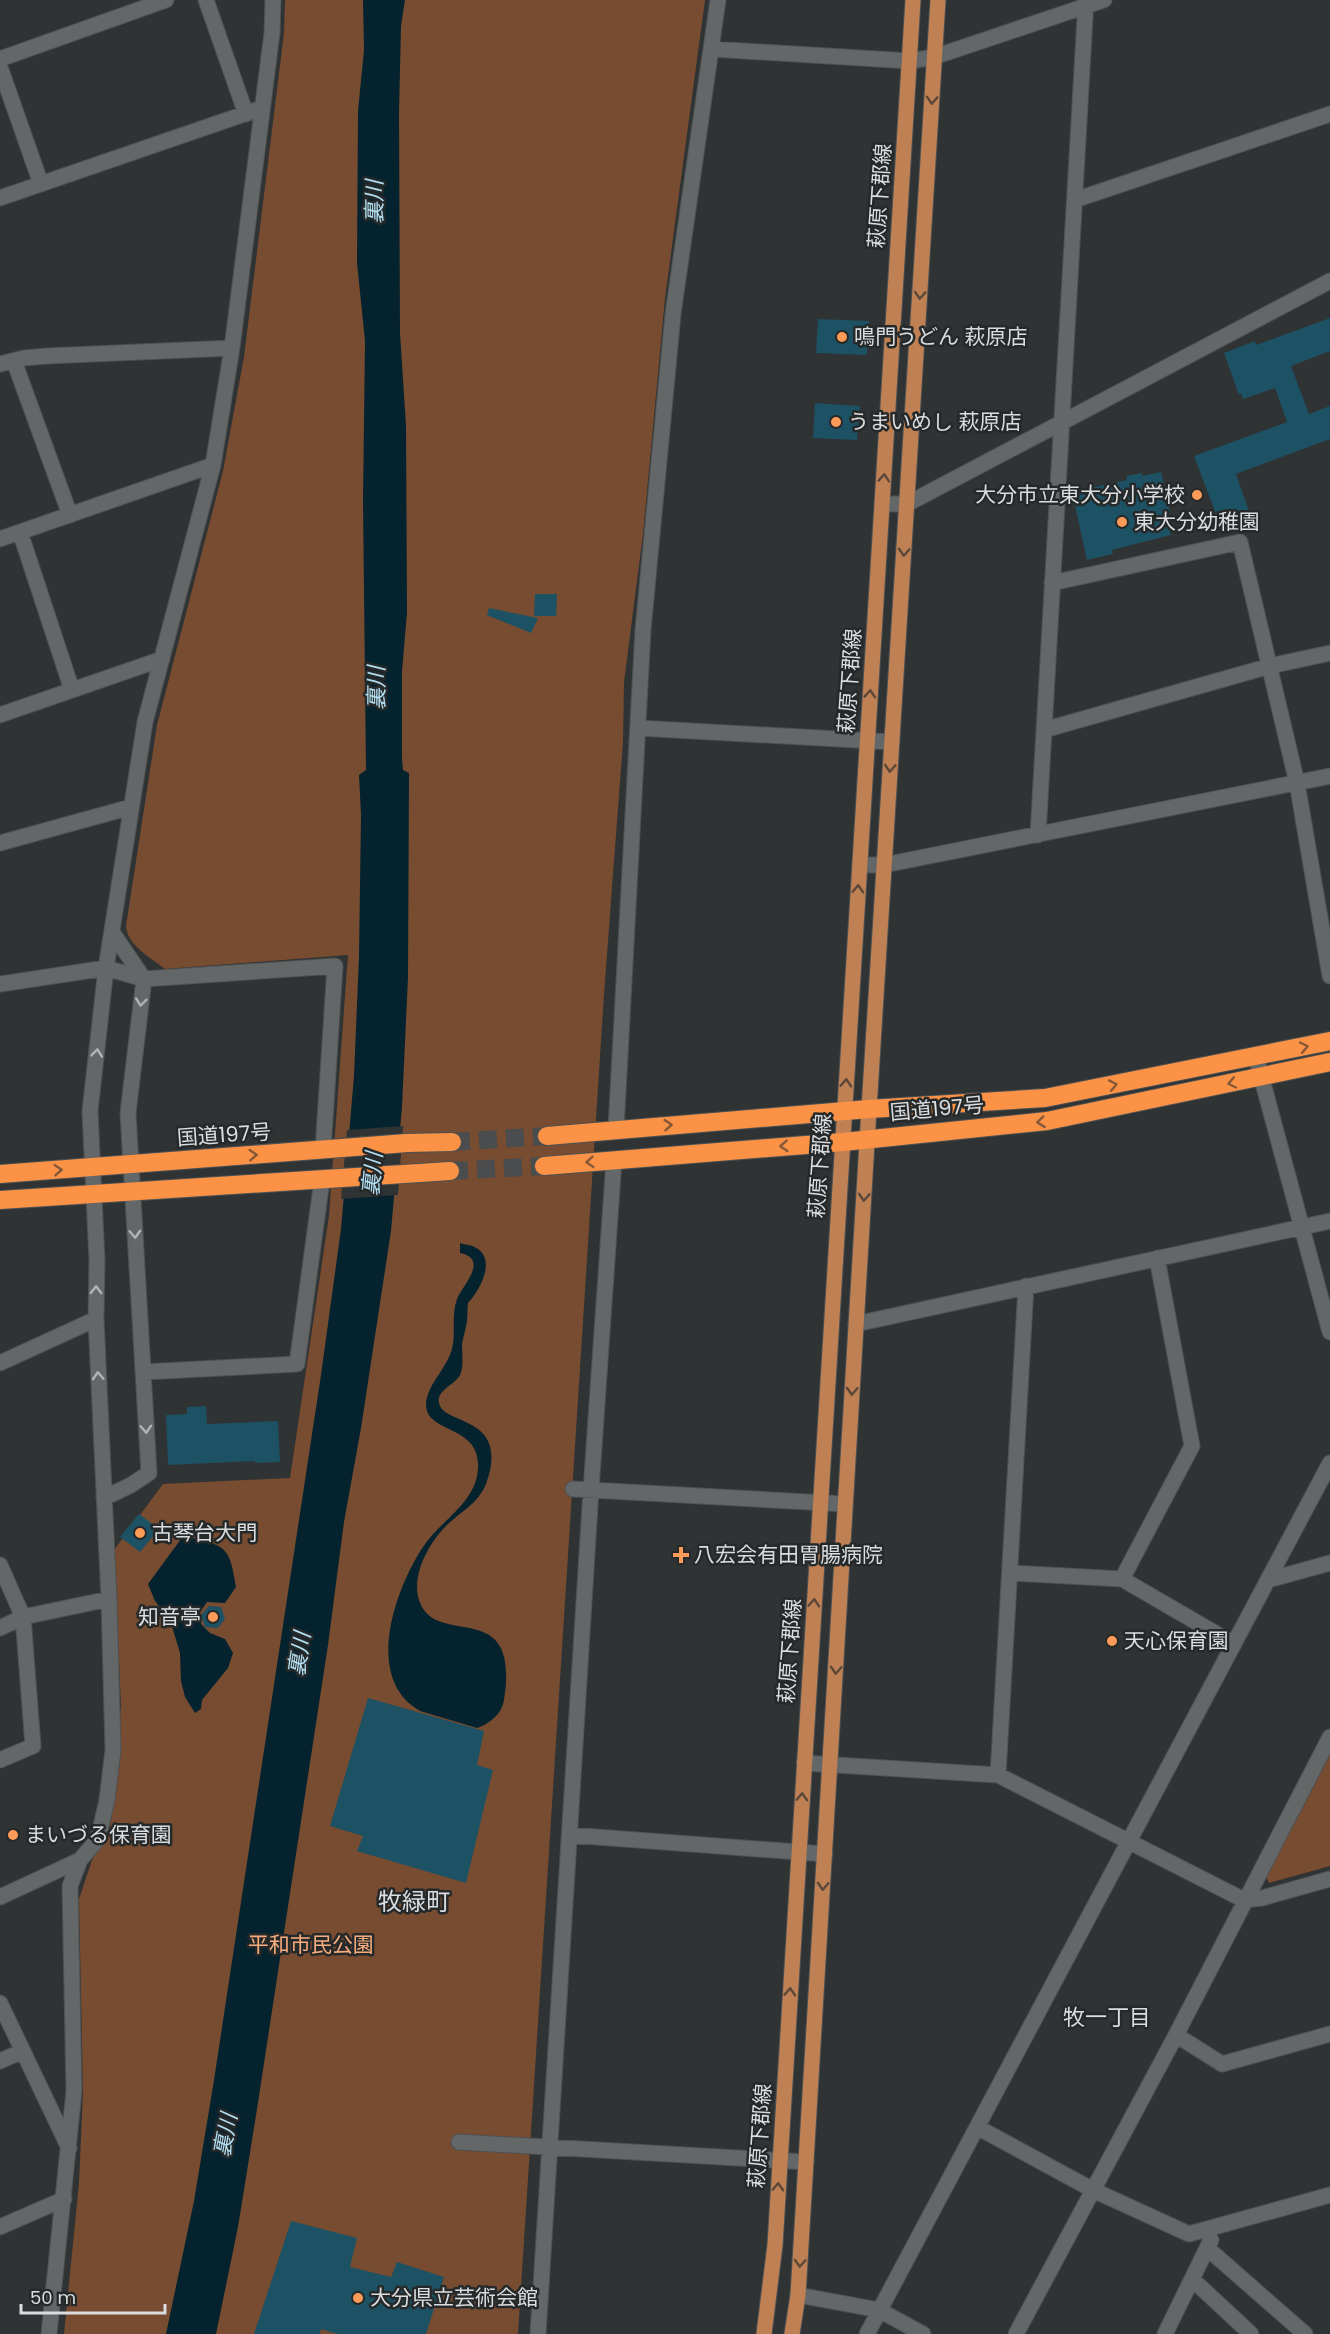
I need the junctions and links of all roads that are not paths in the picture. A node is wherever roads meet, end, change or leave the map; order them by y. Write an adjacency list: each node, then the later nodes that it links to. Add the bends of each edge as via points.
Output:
1 (166, 0): 11 (street)
2 (206, 0): 15 (street)
3 (273, 0): 14 (street, via 273,33)
4 (718, 0): 9 (street)
5 (913, 0): 12 (main road, 萩原下郡線)
6 (938, 0): 10 (main road)
7 (1104, 0): 8 (street)
8 (1086, 3): 10 (street); 19 (street)
9 (712, 49): 12 (street); 36 (street, via 673,314 643,630)
10 (934, 57): 12 (street); 26 (main road, one-way to 26)
11 (0, 59)
12 (910, 61): 25 (main road, 萩原下郡線, one-way to 12)
13 (0, 67): 17 (street)
14 (262, 108): 15 (street); 21 (street)
15 (246, 114): 17 (street)
16 (1330, 114): 19 (street)
17 (41, 184): 18 (street)
18 (0, 198)
19 (1075, 200): 23 (street)
20 (1330, 282): 23 (street)
21 (232, 348): 22 (street, via 47,356); 24 (street)
22 (7, 363): 27 (street)
23 (1062, 424): 26 (street); 30 (street)
24 (213, 465): 27 (street); 32 (street)
25 (882, 504): 26 (street); 38 (main road, 萩原下郡線, one-way to 25)
26 (907, 504): 39 (main road, one-way to 39)
27 (70, 515): 28 (street)
28 (20, 532): 29 (street); 34 (street)
29 (0, 539)
30 (1052, 583): 33 (street, via 1240,542); 37 (street)
31 (1330, 652): 33 (street)
32 (162, 659): 34 (street); 42 (street, via 145,722)
33 (1270, 666): 37 (street); 41 (street)
34 (72, 690): 35 (street)
35 (0, 715)
36 (638, 728): 38 (street); 58 (street)
37 (1044, 730): 43 (street)
38 (867, 741): 39 (street); 45 (main road, 萩原下郡線)
39 (892, 742): 46 (main road, one-way to 46)
40 (1330, 776): 41 (street)
41 (1297, 783): 43 (street); 49 (street)
42 (131, 807): 44 (street); 47 (street)
43 (1038, 835): 46 (street)
44 (0, 843)
45 (860, 865): 46 (street); 57 (main road, 萩原下郡線, one-way to 45)
46 (884, 866): 56 (main road)
47 (112, 932): 48 (street); 50 (street)
48 (106, 968): 50 (street); 51 (street); 67 (street, one-way to 48, via 90,1111)
49 (1330, 976)
50 (144, 979): 63 (street, via 335,966); 65 (street, one-way to 65, via 128,1113)
51 (0, 984)
52 (1330, 1041): 53 (highway, 国道197号, one-way to 52)
53 (1256, 1057): 55 (street); 56 (highway, 国道197号, one-way to 53, via 1044,1098)
54 (1330, 1062): 55 (highway, 国道197号)
55 (1260, 1077): 60 (highway, 国道197号, one-way to 60, via 1047,1121); 75 (street)
56 (869, 1109): 57 (highway, 国道197号); 60 (main road)
57 (845, 1112): 58 (highway, 国道197号, one-way to 57); 62 (main road, 萩原下郡線)
58 (616, 1129): 59 (highway, 国道197号)
59 (547, 1136)
60 (868, 1138): 62 (highway, 国道197号); 79 (main road, one-way to 79)
61 (452, 1142): 63 (highway, 国道197号)
62 (843, 1142): 64 (highway, 国道197号, one-way to 64); 87 (main road, 萩原下郡線)
63 (323, 1150): 65 (highway, 国道197号, one-way to 63)
64 (614, 1160): 66 (highway, 国道197号, one-way to 66); 85 (street)
65 (131, 1164): 67 (highway, 国道197号); 71 (street)
66 (544, 1166)
67 (93, 1167): 69 (highway, 国道197号, one-way to 67); 72 (street)
68 (450, 1171): 70 (highway)
69 (0, 1174)
70 (331, 1179): 71 (highway); 82 (street, via 297,1364)
71 (133, 1193): 72 (highway); 82 (street, one-way to 82)
72 (94, 1195): 73 (highway); 78 (street, one-way to 72)
73 (0, 1200)
74 (1330, 1221): 75 (street)
75 (1302, 1227): 76 (street); 80 (street)
76 (1157, 1258): 77 (street); 92 (street, via 1192,1446)
77 (1026, 1286): 79 (street); 91 (street)
78 (96, 1319): 81 (street); 86 (street, one-way to 78)
79 (856, 1324): 88 (main road, one-way to 88)
80 (1330, 1332)
81 (0, 1363)
82 (143, 1372): 86 (street, one-way to 86, via 148,1473)
83 (1330, 1463): 93 (street)
84 (573, 1489): 85 (street)
85 (591, 1490): 87 (street); 103 (street)
86 (104, 1498): 94 (street)
87 (820, 1502): 88 (street); 100 (main road, 萩原下郡線, one-way to 87)
88 (845, 1504): 101 (main road, one-way to 101)
89 (1330, 1563): 93 (street)
90 (0, 1566): 95 (street)
91 (1010, 1573): 92 (street); 102 (street)
92 (1122, 1579): 97 (street)
93 (1268, 1580): 97 (street)
94 (109, 1599): 95 (street); 107 (street, via 113,1750 98,1839)
95 (23, 1617): 96 (street); 99 (street, via 33,1746)
96 (0, 1628)
97 (1234, 1644): 104 (street)
98 (1330, 1737): 110 (street)
99 (0, 1760)
100 (804, 1763): 101 (street); 105 (main road, 萩原下郡線, one-way to 100)
101 (830, 1765): 102 (street); 106 (main road)
102 (998, 1775): 104 (street)
103 (570, 1835): 105 (street); 118 (street)
104 (1129, 1842): 110 (street); 116 (street)
105 (799, 1852): 106 (street); 120 (main road, 萩原下郡線, one-way to 105)
106 (825, 1854): 121 (main road, one-way to 121)
107 (80, 1860): 109 (street); 119 (street, via 70,1886 74,2091)
108 (1330, 1880): 110 (street)
109 (0, 1897)
110 (1244, 1900): 113 (street)
111 (0, 2003): 114 (street)
112 (1330, 2034): 113 (street, via 1222,2064)
113 (1176, 2035): 122 (street)
114 (23, 2051): 115 (street); 119 (street)
115 (0, 2061)
116 (977, 2127): 122 (street); 130 (street)
117 (459, 2142): 118 (street)
118 (549, 2146): 120 (street); 132 (street)
119 (69, 2148): 124 (street)
120 (780, 2161): 121 (street); 133 (main road, 萩原下郡線, one-way to 120)
121 (806, 2162): 129 (main road, one-way to 129)
122 (1093, 2190): 125 (street, via 1189,2234); 137 (street)
123 (1330, 2195): 125 (street)
124 (64, 2199): 126 (street); 131 (street)
125 (1218, 2226): 127 (street)
126 (0, 2227)
127 (1207, 2248): 128 (street); 140 (street)
128 (1192, 2279): 138 (street); 139 (street)
129 (798, 2295): 130 (street); 134 (main road)
130 (879, 2310): 135 (street); 136 (street)
131 (49, 2334)
132 (538, 2334)
133 (764, 2334)
134 (792, 2334)
135 (867, 2334)
136 (923, 2334)
137 (1016, 2334)
138 (1165, 2334)
139 (1251, 2334)
140 (1305, 2334)

